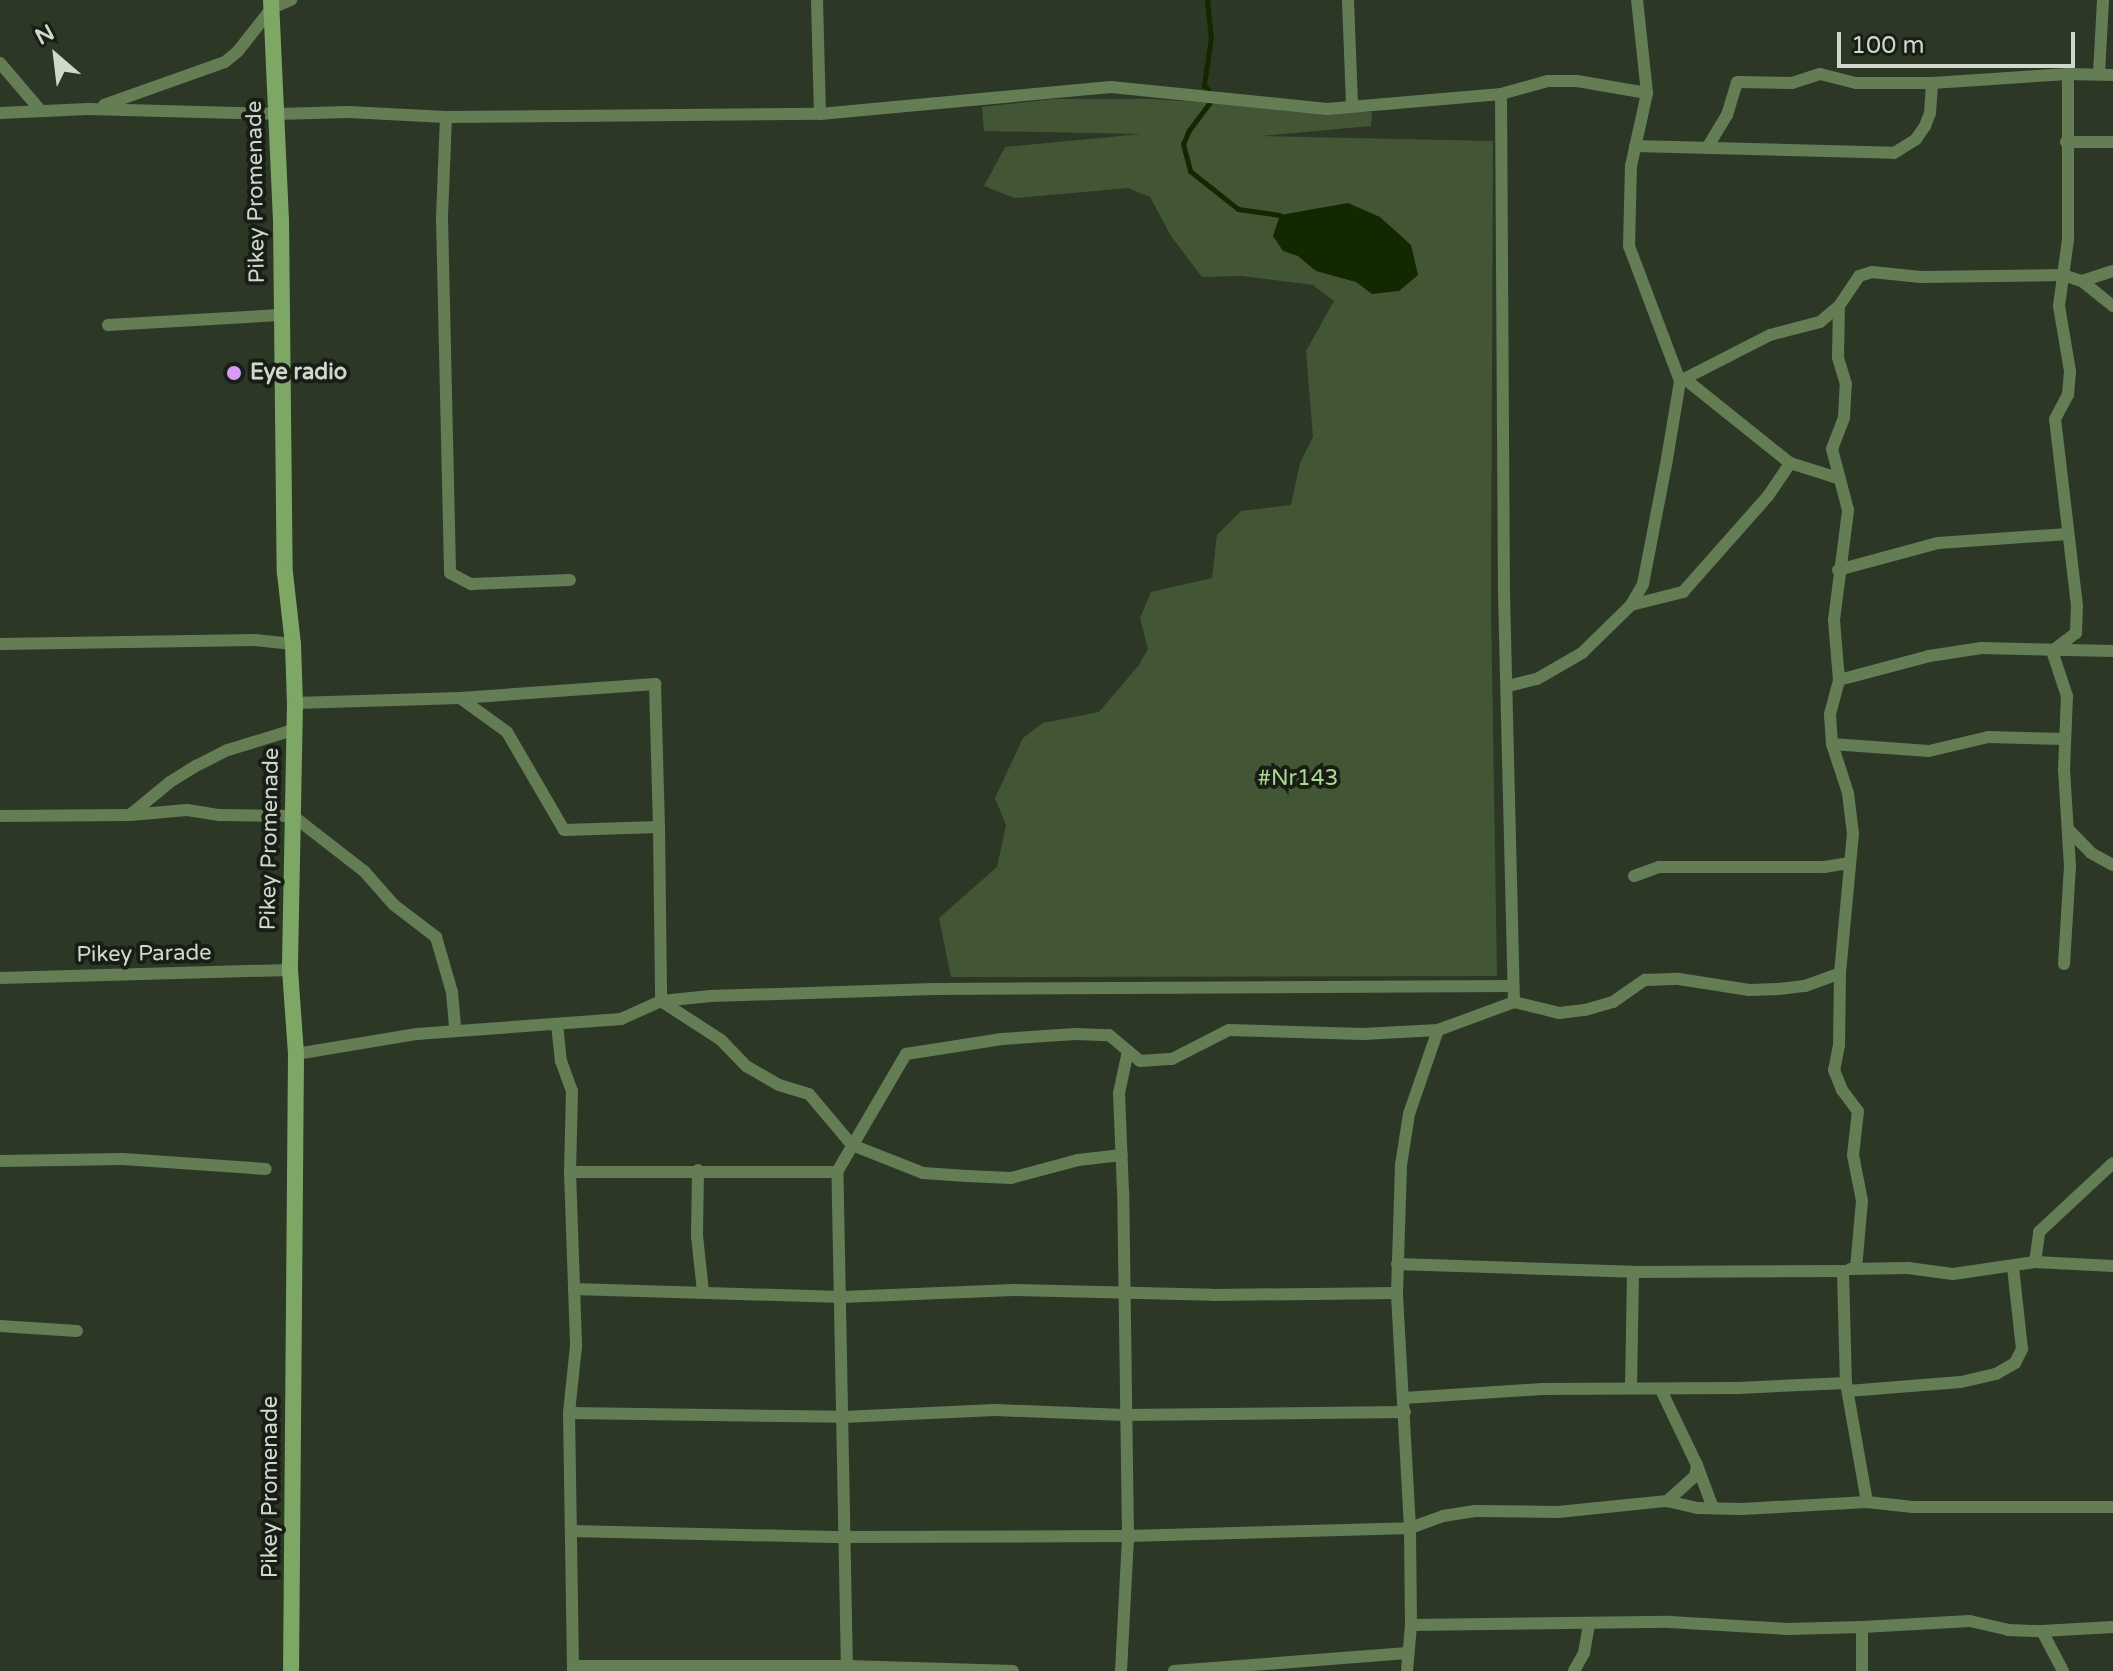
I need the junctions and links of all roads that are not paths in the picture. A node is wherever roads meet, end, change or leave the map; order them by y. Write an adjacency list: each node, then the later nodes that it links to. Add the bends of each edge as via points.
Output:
1 (291, 0): 6 (street)
2 (817, 0): 18 (street)
3 (1348, 0): 13 (street)
4 (1637, 0): 11 (street)
5 (2103, 0): 9 (street)
6 (272, 4): 14 (street, via 225,62); 17 (street, Pikey Promenade)
7 (0, 63): 15 (street)
8 (2068, 74): 9 (street); 10 (street); 20 (street)
9 (2106, 74)
10 (1932, 83): 23 (street, via 1856,83 1820,74 1792,83 1737,82 1727,115); 23 (street, via 1925,126 1894,153)
11 (1647, 93): 12 (street, via 1548,81); 22 (street)
12 (1501, 94): 13 (street); 43 (street)
13 (1352, 106): 18 (street, via 1327,109 1111,87)
14 (88, 109): 15 (street); 17 (street)
15 (41, 111): 16 (street)
16 (0, 113)
17 (277, 114): 19 (street); 29 (street, Pikey Promenade)
18 (820, 114): 19 (street)
19 (446, 117): 36 (street, via 442,218 450,573 471,584)
20 (2066, 142): 21 (street); 25 (street, via 2068,239)
21 (2113, 142)
22 (1635, 146): 23 (street); 31 (street, via 1629,246)
23 (1707, 148)
24 (2113, 271): 26 (street)
25 (2063, 275): 26 (street); 27 (street, via 1921,277 1872,272 1859,276); 34 (street, via 2059,306 2070,371 2068,395 2055,419)
26 (2082, 281): 28 (street)
27 (1839, 306): 31 (street, via 1820,322 1770,335); 33 (street, via 1838,357 1846,384 1844,417 1832,449)
28 (2113, 306)
29 (280, 315): 30 (street); 39 (street, Pikey Promenade, via 285,559)
30 (108, 325)
31 (1682, 380): 32 (street); 37 (street, via 1643,584)
32 (1790, 463): 33 (street); 37 (street, via 1768,496 1683,592)
33 (1838, 478): 35 (street, via 1848,510)
34 (2068, 534): 35 (street, via 1938,543); 40 (street, via 2076,633)
35 (1838, 570): 42 (street, via 1834,620)
36 (570, 580)
37 (1631, 605): 43 (street, via 1582,653 1537,679)
38 (0, 644): 39 (street)
39 (293, 644): 45 (street, Pikey Promenade)
40 (2052, 651): 41 (street); 42 (street, via 1981,648); 47 (street, via 2067,696)
41 (2113, 651)
42 (1839, 680): 48 (street, via 1830,714)
43 (1508, 686): 61 (street)
44 (460, 698): 45 (street); 52 (street, via 507,732 564,830); 52 (street, via 655,684)
45 (295, 703): 46 (street, Pikey Promenade)
46 (293, 730): 49 (street, via 196,766); 51 (street, Pikey Promenade)
47 (2065, 739): 48 (street, via 1988,737 1929,751); 53 (street)
48 (1832, 744): 54 (street, via 1851,812)
49 (130, 815): 50 (street); 51 (street, via 187,810)
50 (0, 816)
51 (293, 816): 58 (street, Pikey Promenade); 65 (street, via 436,937 452,992)
52 (659, 827): 62 (street)
53 (2068, 829): 55 (street, via 2091,853); 57 (street)
54 (1849, 863): 56 (street, via 1659,867); 59 (street)
55 (2113, 865)
56 (1634, 876)
57 (2064, 964)
58 (290, 970): 60 (street, Pikey Parade); 68 (street, Pikey Promenade)
59 (1840, 973): 63 (street, via 1779,989 1645,980 1613,1002 1559,1013); 81 (street, via 1834,1070 1858,1111 1853,1155 1862,1201)
60 (0, 978)
61 (1512, 986): 62 (street, via 934,989); 63 (street)
62 (661, 1001): 64 (street, via 621,1019); 69 (street, via 721,1040 746,1066 809,1094)
63 (1514, 1002): 66 (street)
64 (557, 1024): 65 (street); 75 (street, via 561,1061 572,1091)
65 (455, 1030): 68 (street)
66 (1438, 1030): 67 (street, via 1229,1030 1172,1059 1140,1061); 78 (street, via 1409,1114)
67 (1128, 1051): 69 (street, via 1109,1035 1075,1034 906,1054); 70 (street, via 1119,1093)
68 (296, 1054): 114 (street, Pikey Promenade)
69 (852, 1145): 70 (street, via 923,1173 1011,1178 1078,1160); 76 (street)
70 (1122, 1155): 85 (street)
71 (0, 1161): 73 (street, via 123,1159)
72 (2113, 1163): 77 (street, via 2039,1232)
73 (266, 1169)
74 (698, 1170): 75 (street); 76 (street); 84 (street)
75 (570, 1172): 83 (street)
76 (837, 1172): 87 (street)
77 (2035, 1262): 79 (street); 80 (street)
78 (1397, 1264): 82 (street); 86 (street)
79 (2113, 1266)
80 (2013, 1267): 81 (street, via 1953,1274); 90 (street, via 2022,1349 2015,1363 1996,1374 1961,1382)
81 (1849, 1269): 82 (street); 90 (street)
82 (1633, 1272): 91 (street)
83 (574, 1289): 84 (street); 94 (street, via 576,1346)
84 (703, 1291): 87 (street)
85 (1125, 1293): 86 (street); 87 (street, via 1014,1290); 95 (street)
86 (1397, 1293): 93 (street)
87 (842, 1297): 96 (street)
88 (0, 1326): 89 (street)
89 (77, 1331)
90 (1847, 1387): 92 (street); 99 (street)
91 (1631, 1388): 92 (street); 93 (street, via 1542,1389)
92 (1661, 1390): 97 (street)
93 (1404, 1405): 95 (street); 102 (street)
94 (569, 1413): 96 (street); 103 (street)
95 (1124, 1415): 96 (street, via 995,1410); 104 (street)
96 (843, 1417): 105 (street)
97 (1697, 1465): 98 (street, via 1695,1476); 101 (street)
98 (1667, 1501): 101 (street); 102 (street, via 1558,1512 1475,1511)
99 (1867, 1502): 100 (street, via 1913,1507); 101 (street)
100 (2113, 1507)
101 (1713, 1508)
102 (1410, 1528): 104 (street); 107 (street)
103 (571, 1531): 105 (street); 112 (street)
104 (1128, 1536): 105 (street); 116 (street)
105 (843, 1537): 113 (street)
106 (1589, 1624): 107 (street); 108 (street); 119 (street, via 1584,1653)
107 (1411, 1625): 111 (street)
108 (1862, 1627): 110 (street, via 1970,1621); 120 (street)
109 (2113, 1627): 110 (street)
110 (2042, 1631): 121 (street)
111 (1407, 1653): 117 (street); 118 (street)
112 (573, 1668): 113 (street)
113 (847, 1669): 115 (street)
114 (291, 1671)
115 (1013, 1671)
116 (1121, 1671)
117 (1174, 1671)
118 (1407, 1671)
119 (1574, 1671)
120 (1862, 1671)
121 (2063, 1671)

